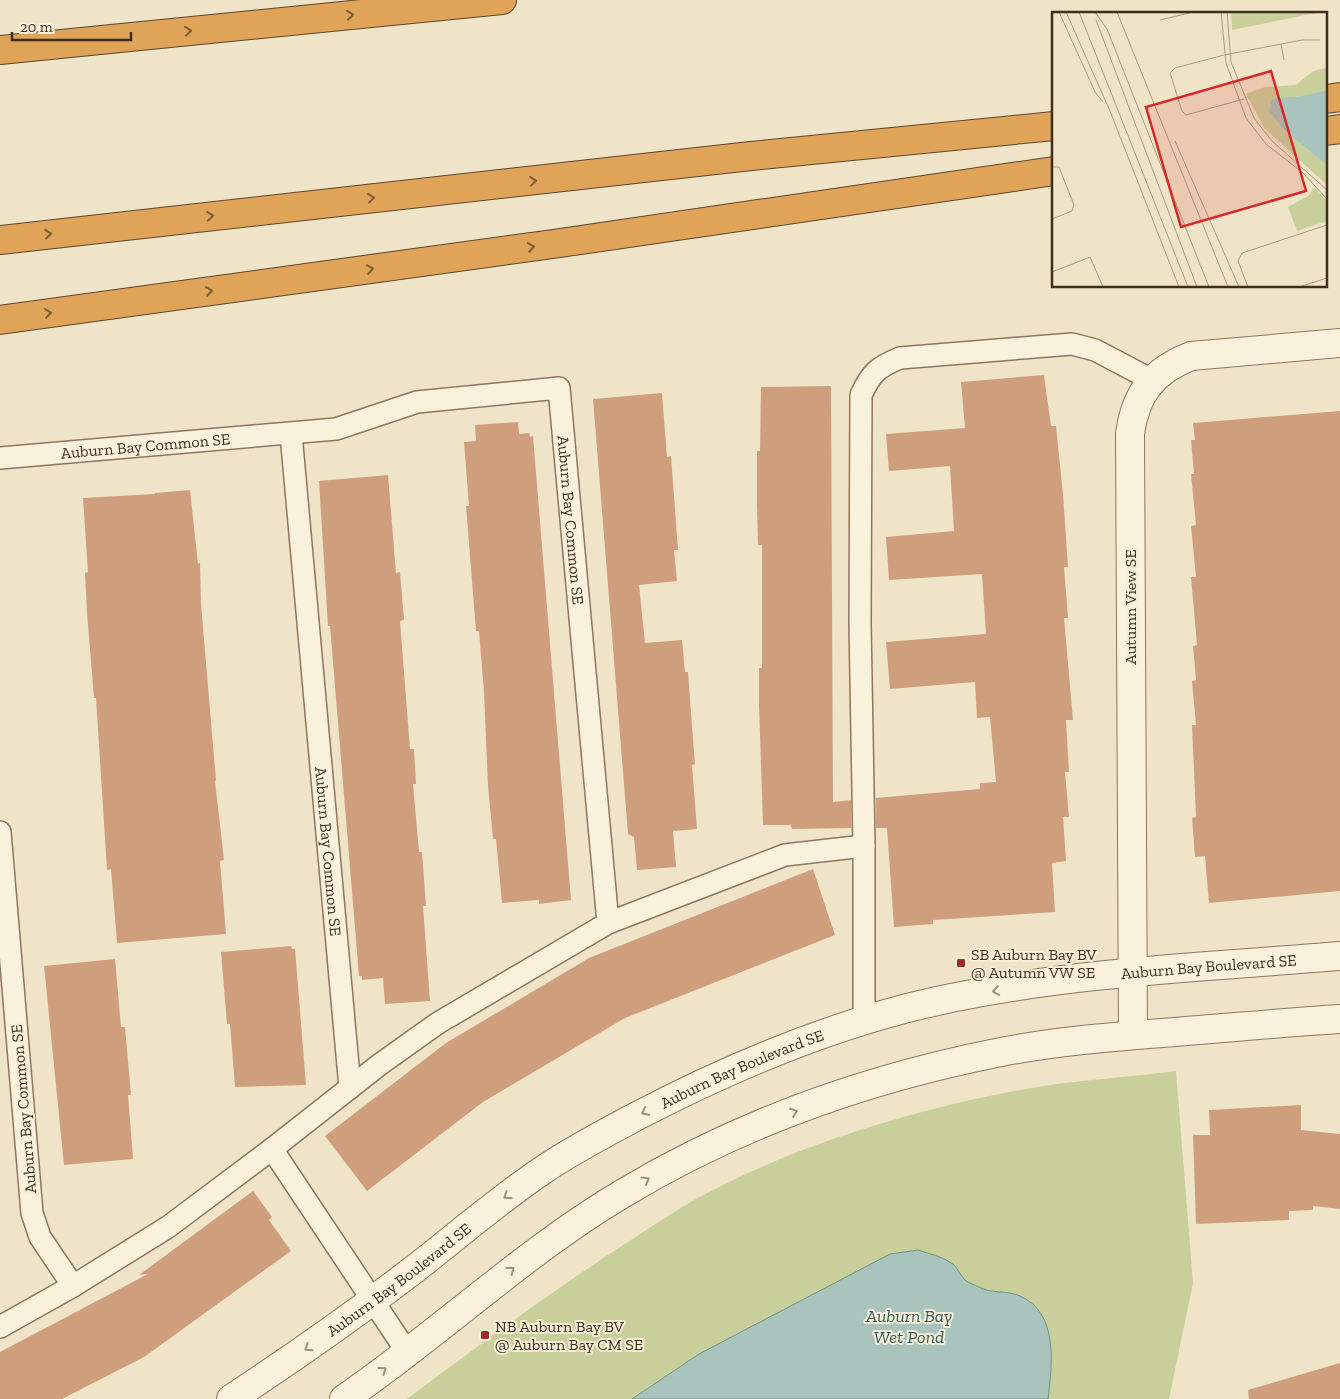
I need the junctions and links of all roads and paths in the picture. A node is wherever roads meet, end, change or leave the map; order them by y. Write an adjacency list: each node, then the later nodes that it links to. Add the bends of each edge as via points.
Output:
1 (502, 0): 2 (highway, one-way to 1)
2 (0, 50)
3 (1052, 126): 5 (highway, one-way to 3, via 751,156)
4 (1052, 171): 6 (highway, one-way to 4)
5 (0, 240)
6 (0, 320)
7 (1340, 343): 8 (street, Autumn View SE, via 1191,356 1171,364)
8 (1152, 380): 12 (lane, via 1095,350 1072,344 900,358 885,364 870,376 861,395 860,418); 15 (street, Autumn View SE, via 1133,412 1130,433)
9 (291, 434): 10 (lane, Auburn Bay Common SE); 13 (lane, Auburn Bay Common SE, via 350,426 417,402 559,388); 19 (lane, Auburn Bay Common SE)
10 (0, 458)
11 (0, 832): 21 (lane, Auburn Bay Common SE, via 32,1213 40,1237)
12 (864, 846): 13 (lane, via 785,855); 17 (lane)
13 (608, 923): 19 (lane, via 464,1006)
14 (1340, 956): 15 (street, Auburn Bay Boulevard SE)
15 (1133, 973): 17 (street, Auburn Bay Boulevard SE, one-way to 17, via 936,1001); 18 (street, Autumn View SE)
16 (1340, 1018): 18 (street)
17 (864, 1021): 22 (street, Auburn Bay Boulevard SE, one-way to 22, via 773,1053 693,1087 607,1132 544,1169)
18 (1132, 1035): 24 (street, one-way to 18, via 543,1246 622,1194 684,1159 768,1122 859,1087 907,1074 1003,1052)
19 (350, 1088): 20 (lane)
20 (272, 1149): 21 (lane, via 168,1227); 22 (lane)
21 (73, 1286): 23 (lane)
22 (372, 1300): 24 (lane); 25 (street, Auburn Bay Boulevard SE, one-way to 25)
23 (0, 1327)
24 (407, 1352): 26 (street, one-way to 24)
25 (231, 1399)
26 (344, 1399)

